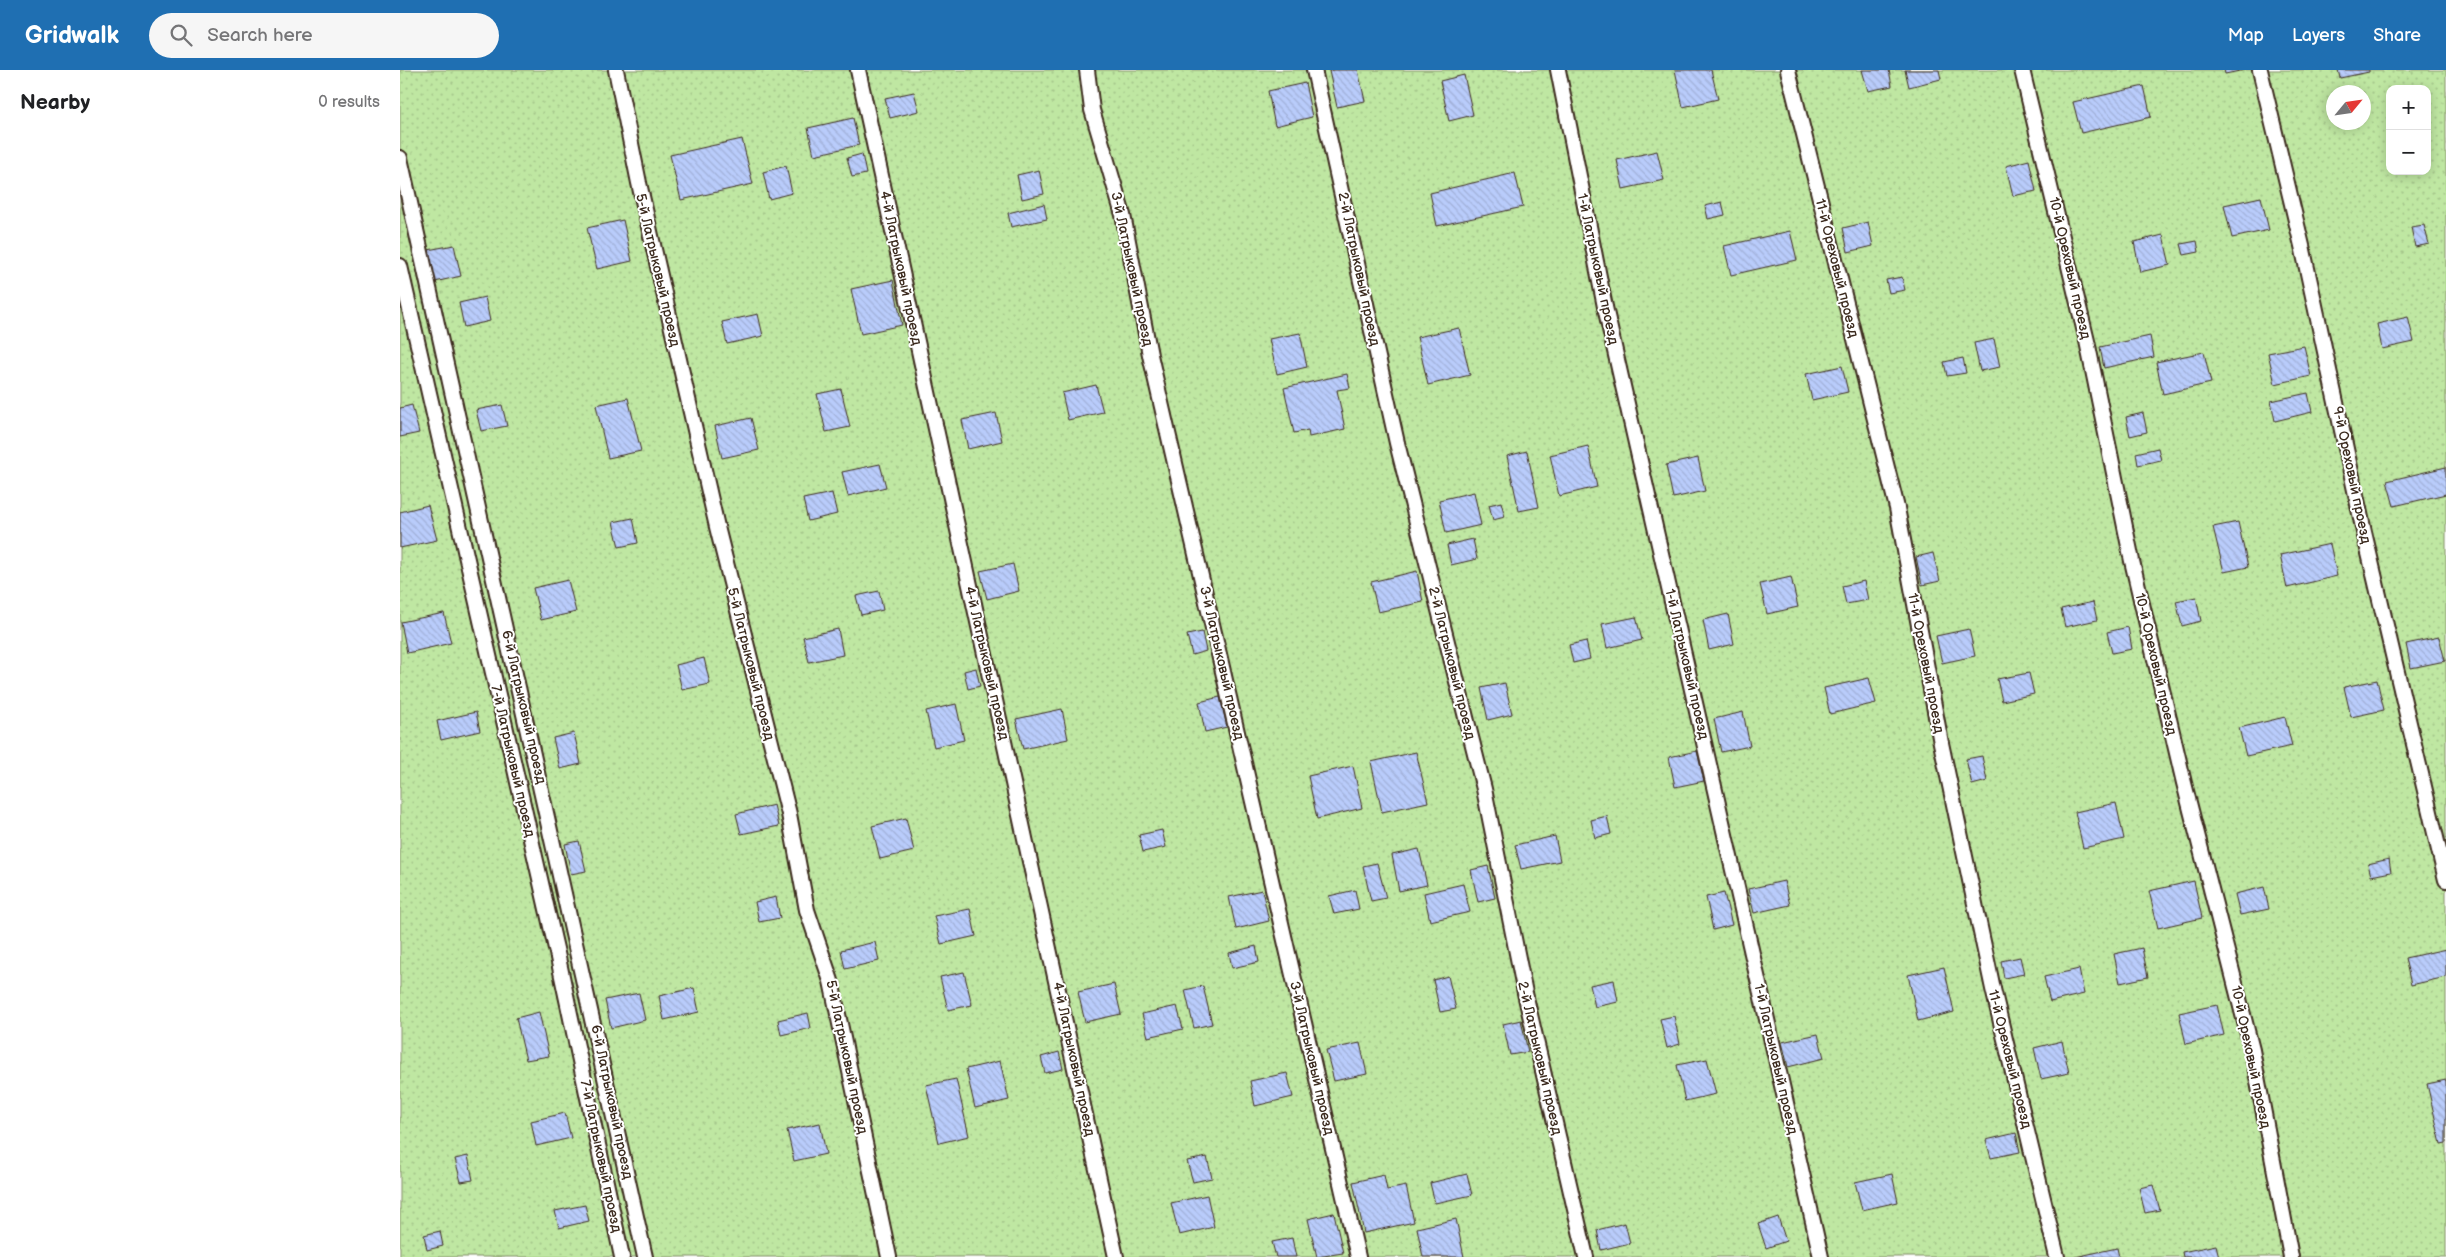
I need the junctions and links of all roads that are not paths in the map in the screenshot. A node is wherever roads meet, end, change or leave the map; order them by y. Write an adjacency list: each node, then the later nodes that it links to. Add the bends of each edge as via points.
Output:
1 (616, 70): 14 (lane, 5-й Латрыковый проезд, via 638,183 717,528 789,814 807,910 831,981)
2 (858, 70): 15 (lane, 4-й Латрыковый проезд)
3 (1087, 70): 16 (lane, 3-й Латрыковый проезд, via 1092,110 1123,215 1152,364)
4 (1314, 70): 17 (lane, 2-й Латрыковый проезд, via 1396,443 1484,789 1525,993)
5 (1558, 70): 18 (lane, 1-й Латрыковый проезд, via 1605,307)
6 (1788, 70): 19 (lane, 11-й Ореховый проезд, via 1897,508 1941,743 1993,989)
7 (2022, 70): 20 (lane, 10-й Ореховый проезд, via 2087,341 2132,560 2184,783 2252,1050)
8 (2260, 70): 11 (lane, 9-й Ореховый проезд)
9 (400, 158): 13 (lane, 6-й Латрыковый проезд)
10 (400, 266): 12 (lane, 7-й Латрыковый проезд, via 557,953)
11 (2446, 880)
12 (622, 1257)
13 (645, 1257)
14 (889, 1257)
15 (1116, 1257)
16 (1358, 1257)
17 (1586, 1257)
18 (1821, 1257)
19 (2057, 1257)
20 (2291, 1257)

